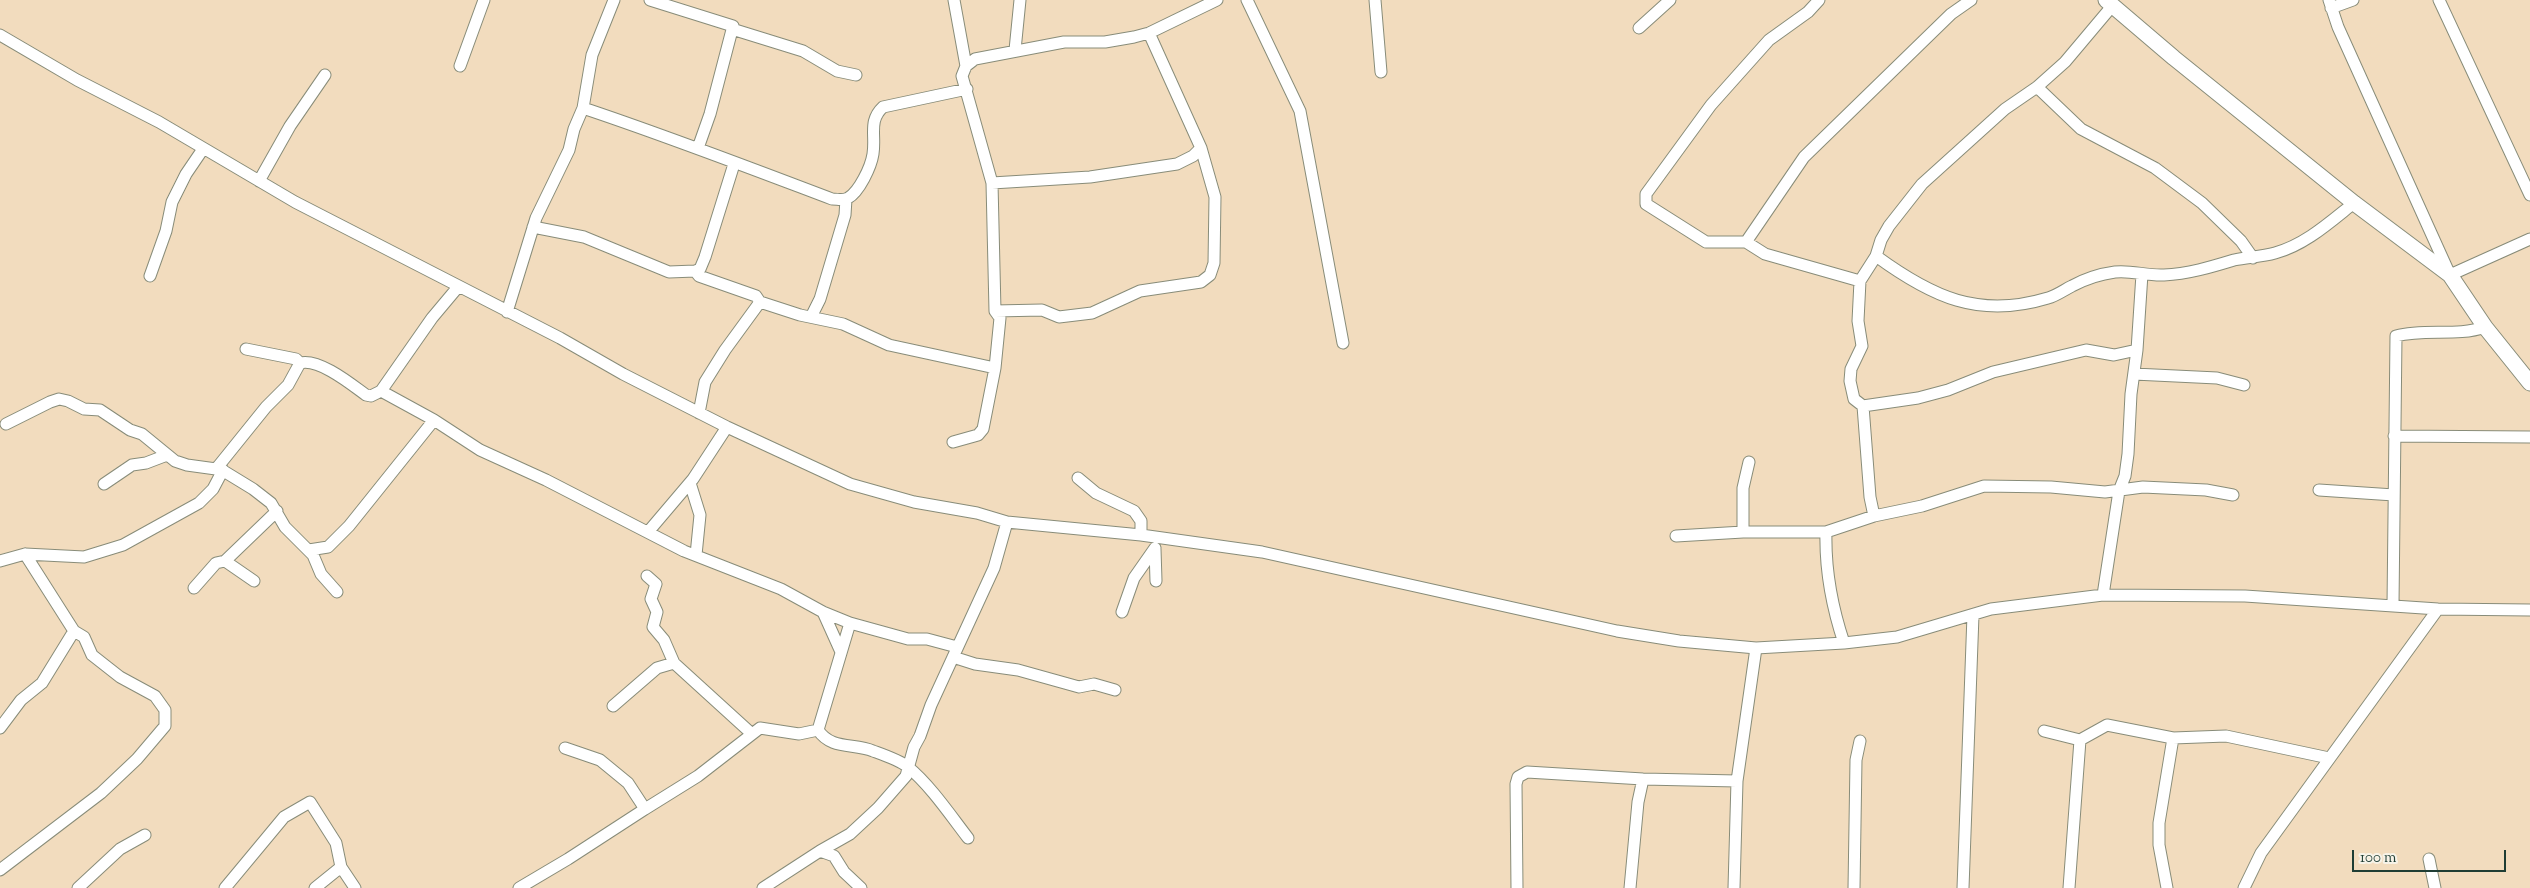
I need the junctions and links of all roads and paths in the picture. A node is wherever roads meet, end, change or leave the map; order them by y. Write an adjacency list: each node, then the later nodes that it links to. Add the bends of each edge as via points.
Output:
1 (484, 0): 21 (street)
2 (614, 0): 28 (street, via 592,55)
3 (650, 0): 17 (street, via 733,26)
4 (954, 0): 22 (street)
5 (1020, 0): 20 (street)
6 (1217, 0): 18 (street)
7 (1247, 0): 54 (street, via 1300,111)
8 (1376, 0): 23 (street)
9 (1670, 0): 16 (street)
10 (1819, 0): 40 (street, via 1808,12 1768,40 1711,105 1646,194 1646,204 1698,239 1711,244)
11 (1971, 0): 40 (street, via 1951,14 1804,157)
12 (2353, 0): 15 (street)
13 (2439, 0): 35 (street)
14 (2110, 2): 26 (street, via 2065,62); 37 (street, via 2174,58)
15 (2330, 4): 45 (street)
16 (1639, 28)
17 (732, 29): 25 (street, via 803,51 836,71); 29 (street)
18 (1149, 33): 20 (street, via 1105,42 1064,42); 30 (street)
19 (0, 35): 31 (street)
20 (1015, 50): 22 (street, via 975,58)
21 (460, 66)
22 (966, 66): 27 (street, via 962,76)
23 (1381, 72)
24 (325, 75): 33 (street, via 290,126)
25 (856, 75)
26 (2037, 87): 41 (street, via 2005,109 1922,184 1880,240); 42 (street, via 2081,129 2155,168 2202,203 2241,241)
27 (967, 89): 34 (street); 36 (street, via 883,107 872,122 873,155 867,171 853,194)
28 (583, 108): 29 (street); 38 (street, via 570,150)
29 (698, 148): 32 (street)
30 (1201, 148): 34 (street, via 1178,164 1090,177); 50 (street, via 1215,197 1214,263 1210,275 1201,282 1140,291 1092,313 1059,317 1042,310)
31 (203, 149): 33 (street); 46 (street, via 172,202 166,231)
32 (734, 164): 36 (street, via 832,199); 43 (street, via 705,257)
33 (259, 181): 48 (street)
34 (992, 183): 50 (street)
35 (2530, 195)
36 (846, 199): 52 (street, via 845,215 820,299)
37 (2354, 203): 42 (street, via 2302,241 2277,253); 45 (street)
38 (533, 227): 43 (street, via 584,238 662,270); 51 (street)
39 (2530, 239): 45 (street)
40 (1746, 242): 47 (street, via 1765,254)
41 (1876, 256): 44 (street, via 1929,290 1990,308 2050,298 2105,274 2123,271); 47 (street)
42 (2253, 258): 44 (street, via 2242,258 2190,273)
43 (696, 271): 49 (street, via 705,279 756,296)
44 (2142, 274): 56 (street)
45 (2450, 275): 53 (street)
46 (150, 276)
47 (1860, 281): 63 (street, via 1858,321 1862,346 1851,369 1850,382 1854,399)
48 (458, 286): 51 (street); 62 (street)
49 (760, 302): 52 (street); 64 (street, via 705,382)
50 (995, 311): 58 (street, via 1000,318)
51 (507, 312): 64 (street)
52 (811, 317): 58 (street, via 843,324 889,345)
53 (2485, 327): 60 (street); 68 (street, via 2470,332 2410,332 2396,336)
54 (1343, 343)
55 (246, 349): 57 (street, via 296,358)
56 (2137, 350): 59 (street); 63 (street, via 2114,355 2086,350 1993,372 1925,396)
57 (300, 363): 62 (street, via 309,361 323,367 366,395); 73 (street, via 288,385 266,407)
58 (995, 368): 70 (street, via 983,429 978,435)
59 (2134, 374): 61 (street, via 2217,378); 78 (street, via 2126,468)
60 (2530, 383)
61 (2244, 385)
62 (381, 391): 65 (street)
63 (1863, 406): 82 (street)
64 (699, 412): 67 (street)
65 (434, 420): 84 (street, via 480,450); 90 (street, via 349,526 328,547)
66 (6, 424): 71 (street, via 60,399 84,409 100,410 142,434)
67 (726, 427): 75 (street); 83 (street, via 850,484)
68 (2394, 436): 69 (street); 79 (street)
69 (2530, 438)
70 (953, 442)
71 (167, 455): 73 (street, via 187,465); 76 (street, via 132,465)
72 (1749, 462): 85 (street, via 1742,488)
73 (220, 468): 81 (street, via 254,489); 91 (street, via 214,489 199,503 123,545 84,557)
74 (1078, 478): 87 (street, via 1096,493 1134,512 1141,521)
75 (690, 483): 84 (street); 92 (street, via 700,515)
76 (104, 484)
77 (2319, 490): 79 (street)
78 (2119, 491): 80 (street, via 2143,487 2206,490); 82 (street, via 1984,486 1922,506); 100 (street)
79 (2394, 494): 101 (street)
80 (2233, 495)
81 (277, 511): 90 (street, via 285,527); 93 (street)
82 (1874, 516): 86 (street)
83 (1007, 522): 87 (street); 112 (street, via 994,568)
84 (648, 532): 92 (street)
85 (1743, 532): 86 (street); 88 (street)
86 (1826, 532): 109 (street, via 1825,560)
87 (1140, 535): 89 (street)
88 (1676, 536)
89 (1155, 542): 97 (street); 105 (street, via 1134,578); 110 (street, via 1290,556 1617,631)
90 (309, 550): 99 (street, via 321,574)
91 (25, 554): 94 (street); 108 (street)
92 (696, 555): 104 (street, via 781,589)
93 (225, 560): 96 (street); 98 (street, via 216,563)
94 (0, 562)
95 (647, 576): 113 (street, via 656,584 651,599 657,612 653,627 664,640)
96 (254, 581)
97 (1156, 581)
98 (194, 588)
99 (337, 592)
100 (2103, 595): 101 (street, via 2245,596); 106 (street)
101 (2393, 605): 102 (street)
102 (2438, 609): 103 (street); 124 (street)
103 (2530, 610)
104 (823, 612): 107 (street); 111 (street)
105 (1122, 612)
106 (1973, 615): 109 (street, via 1897,637); 148 (street)
107 (850, 622): 111 (street); 112 (street, via 908,639 927,639)
108 (74, 631): 116 (street, via 42,683 21,700); 136 (street, via 84,637 92,655 120,677 155,696 165,710 165,726 137,759 101,793)
109 (1844, 643): 110 (street)
110 (1756, 648): 127 (street)
111 (840, 652): 117 (street)
112 (955, 652): 114 (street, via 975,664 1018,670 1079,687 1094,684); 125 (street)
113 (674, 662): 115 (street, via 658,668); 119 (street)
114 (1115, 690)
115 (613, 706)
116 (0, 728)
117 (818, 730): 119 (street, via 799,734 763,727); 125 (street, via 831,742 868,749)
118 (2044, 731): 121 (street)
119 (752, 734): 128 (street, via 698,776)
120 (2173, 738): 121 (street, via 2107,725); 124 (street, via 2226,736); 150 (street, via 2159,823 2159,845)
121 (2080, 740): 149 (street)
122 (1860, 741): 147 (street, via 1856,760)
123 (565, 748): 128 (street, via 600,760 628,784)
124 (2330, 758): 151 (street, via 2261,853)
125 (908, 767): 130 (street); 131 (street, via 906,776 878,808)
126 (1642, 779): 127 (street); 144 (street, via 1522,774 1516,784); 145 (street)
127 (1737, 781): 146 (street)
128 (645, 809): 141 (street)
129 (145, 835): 137 (street, via 120,849)
130 (968, 838)
131 (842, 841): 132 (street); 133 (street)
132 (820, 851): 133 (street); 142 (street)
133 (834, 856): 143 (street, via 844,872)
134 (2429, 859): 152 (street)
135 (341, 867): 138 (street, via 336,843 310,802 284,817); 139 (street); 140 (street)
136 (0, 870)
137 (78, 888)
138 (225, 888)
139 (315, 888)
140 (355, 888)
141 (518, 888)
142 (763, 888)
143 (861, 888)
144 (1517, 888)
145 (1630, 888)
146 (1734, 888)
147 (1854, 888)
148 (1963, 888)
149 (2069, 888)
150 (2167, 888)
151 (2244, 888)
152 (2435, 888)

